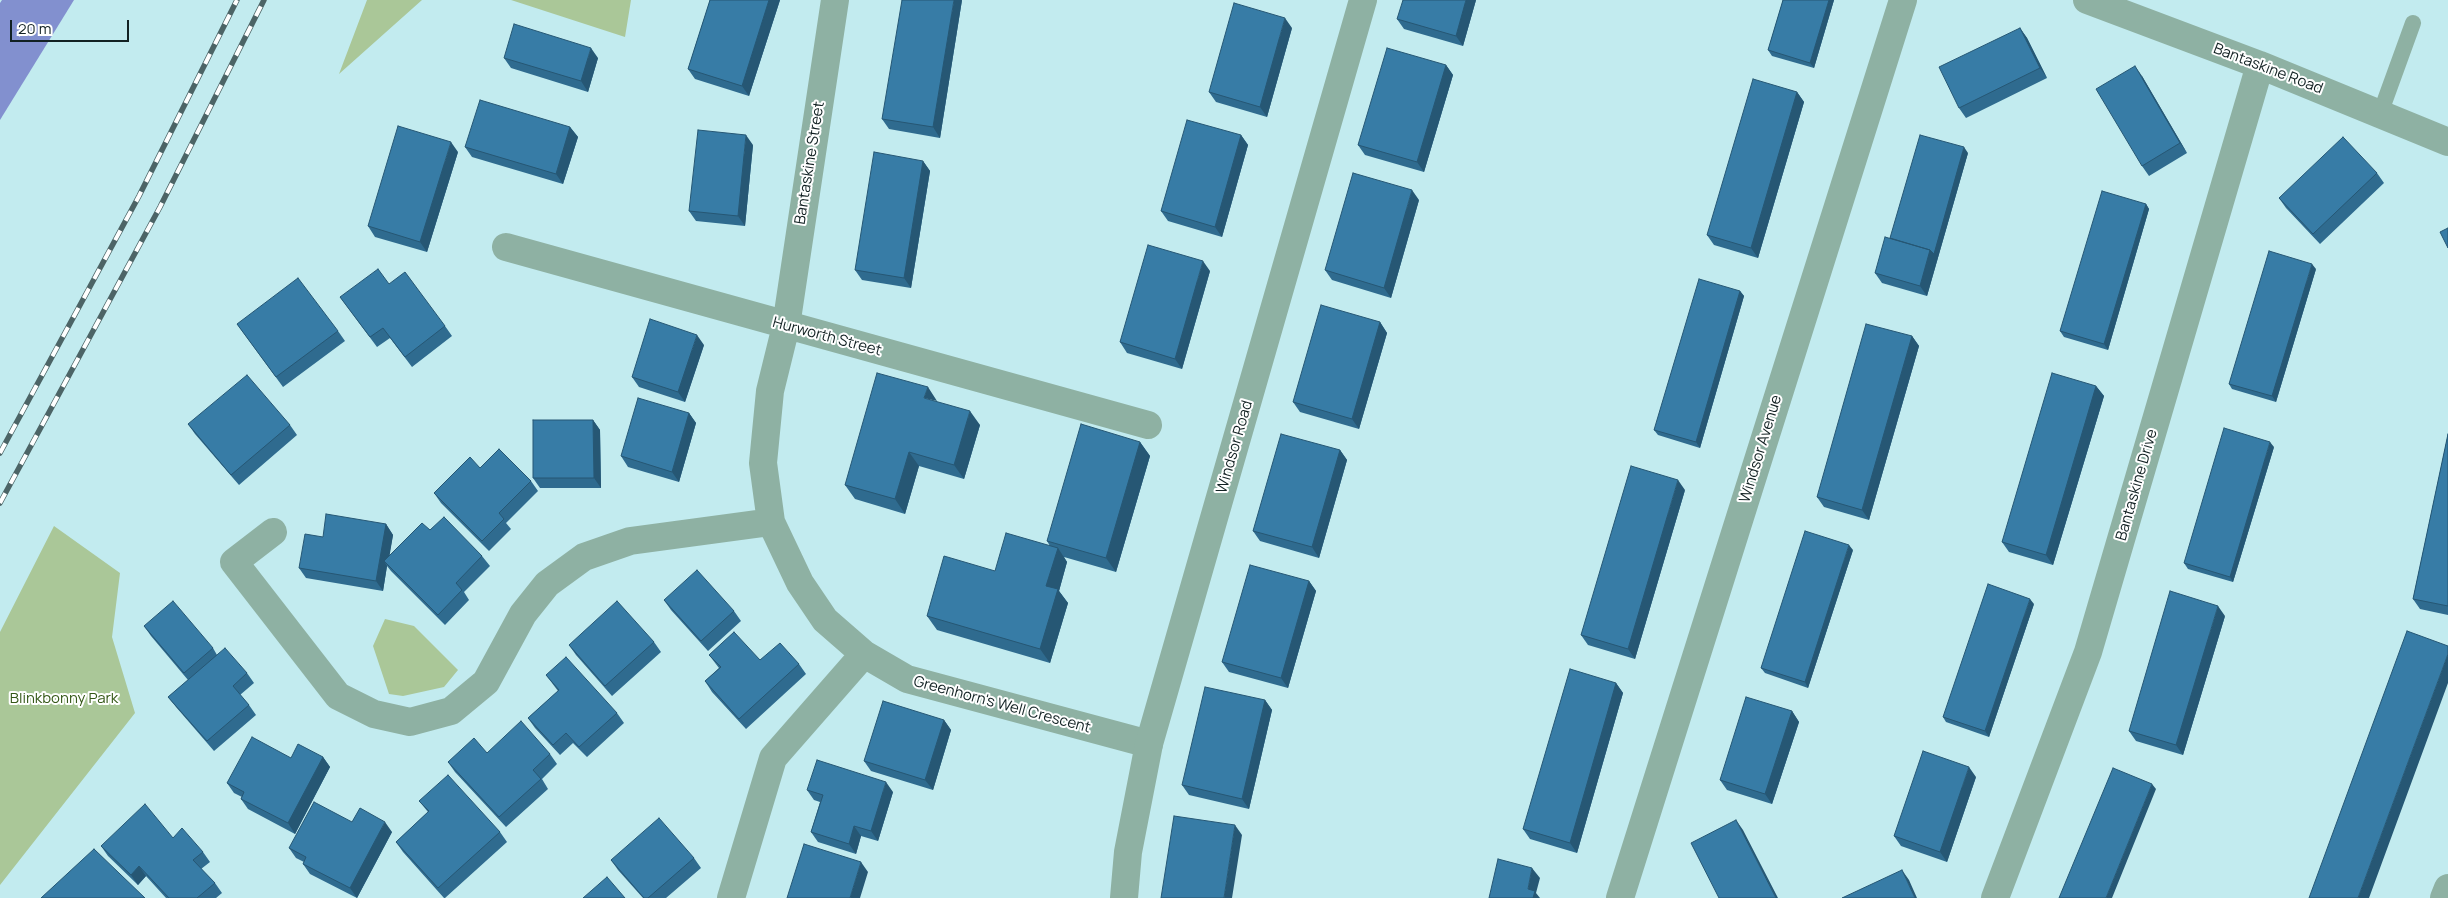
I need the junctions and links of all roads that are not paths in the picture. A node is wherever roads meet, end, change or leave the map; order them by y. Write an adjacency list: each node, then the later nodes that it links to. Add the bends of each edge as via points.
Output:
1 (834, 0): 10 (street, Bantaskine Street)
2 (1363, 0): 15 (street, Windsor Road)
3 (1903, 0): 19 (street, Windsor Avenue)
4 (2087, 0): 6 (street, Bantaskine Road)
5 (2413, 23): 7 (lane)
6 (2260, 65): 7 (street, Bantaskine Road); 20 (street, Bantaskine Drive, via 2088,652)
7 (2380, 114): 8 (street, Bantaskine Road)
8 (2448, 142)
9 (506, 247): 10 (street, Hurworth Street)
10 (786, 326): 11 (street, Hurworth Street); 12 (street, Greenhorn's Well Crescent, via 770,391 763,464)
11 (1148, 425)
12 (771, 522): 13 (street, via 630,541 584,556 547,584 523,614 486,682 451,711 410,722 374,714 338,696 234,562); 14 (street, Greenhorn's Well Crescent, via 800,583 825,620)
13 (273, 532)
14 (864, 654): 15 (street, Greenhorn's Well Crescent, via 906,679); 17 (street, via 773,758)
15 (1149, 744): 18 (street, Windsor Road, via 1128,852)
16 (2448, 888): 21 (street)
17 (730, 898)
18 (1124, 898)
19 (1620, 898)
20 (1995, 898)
21 (2444, 898)

